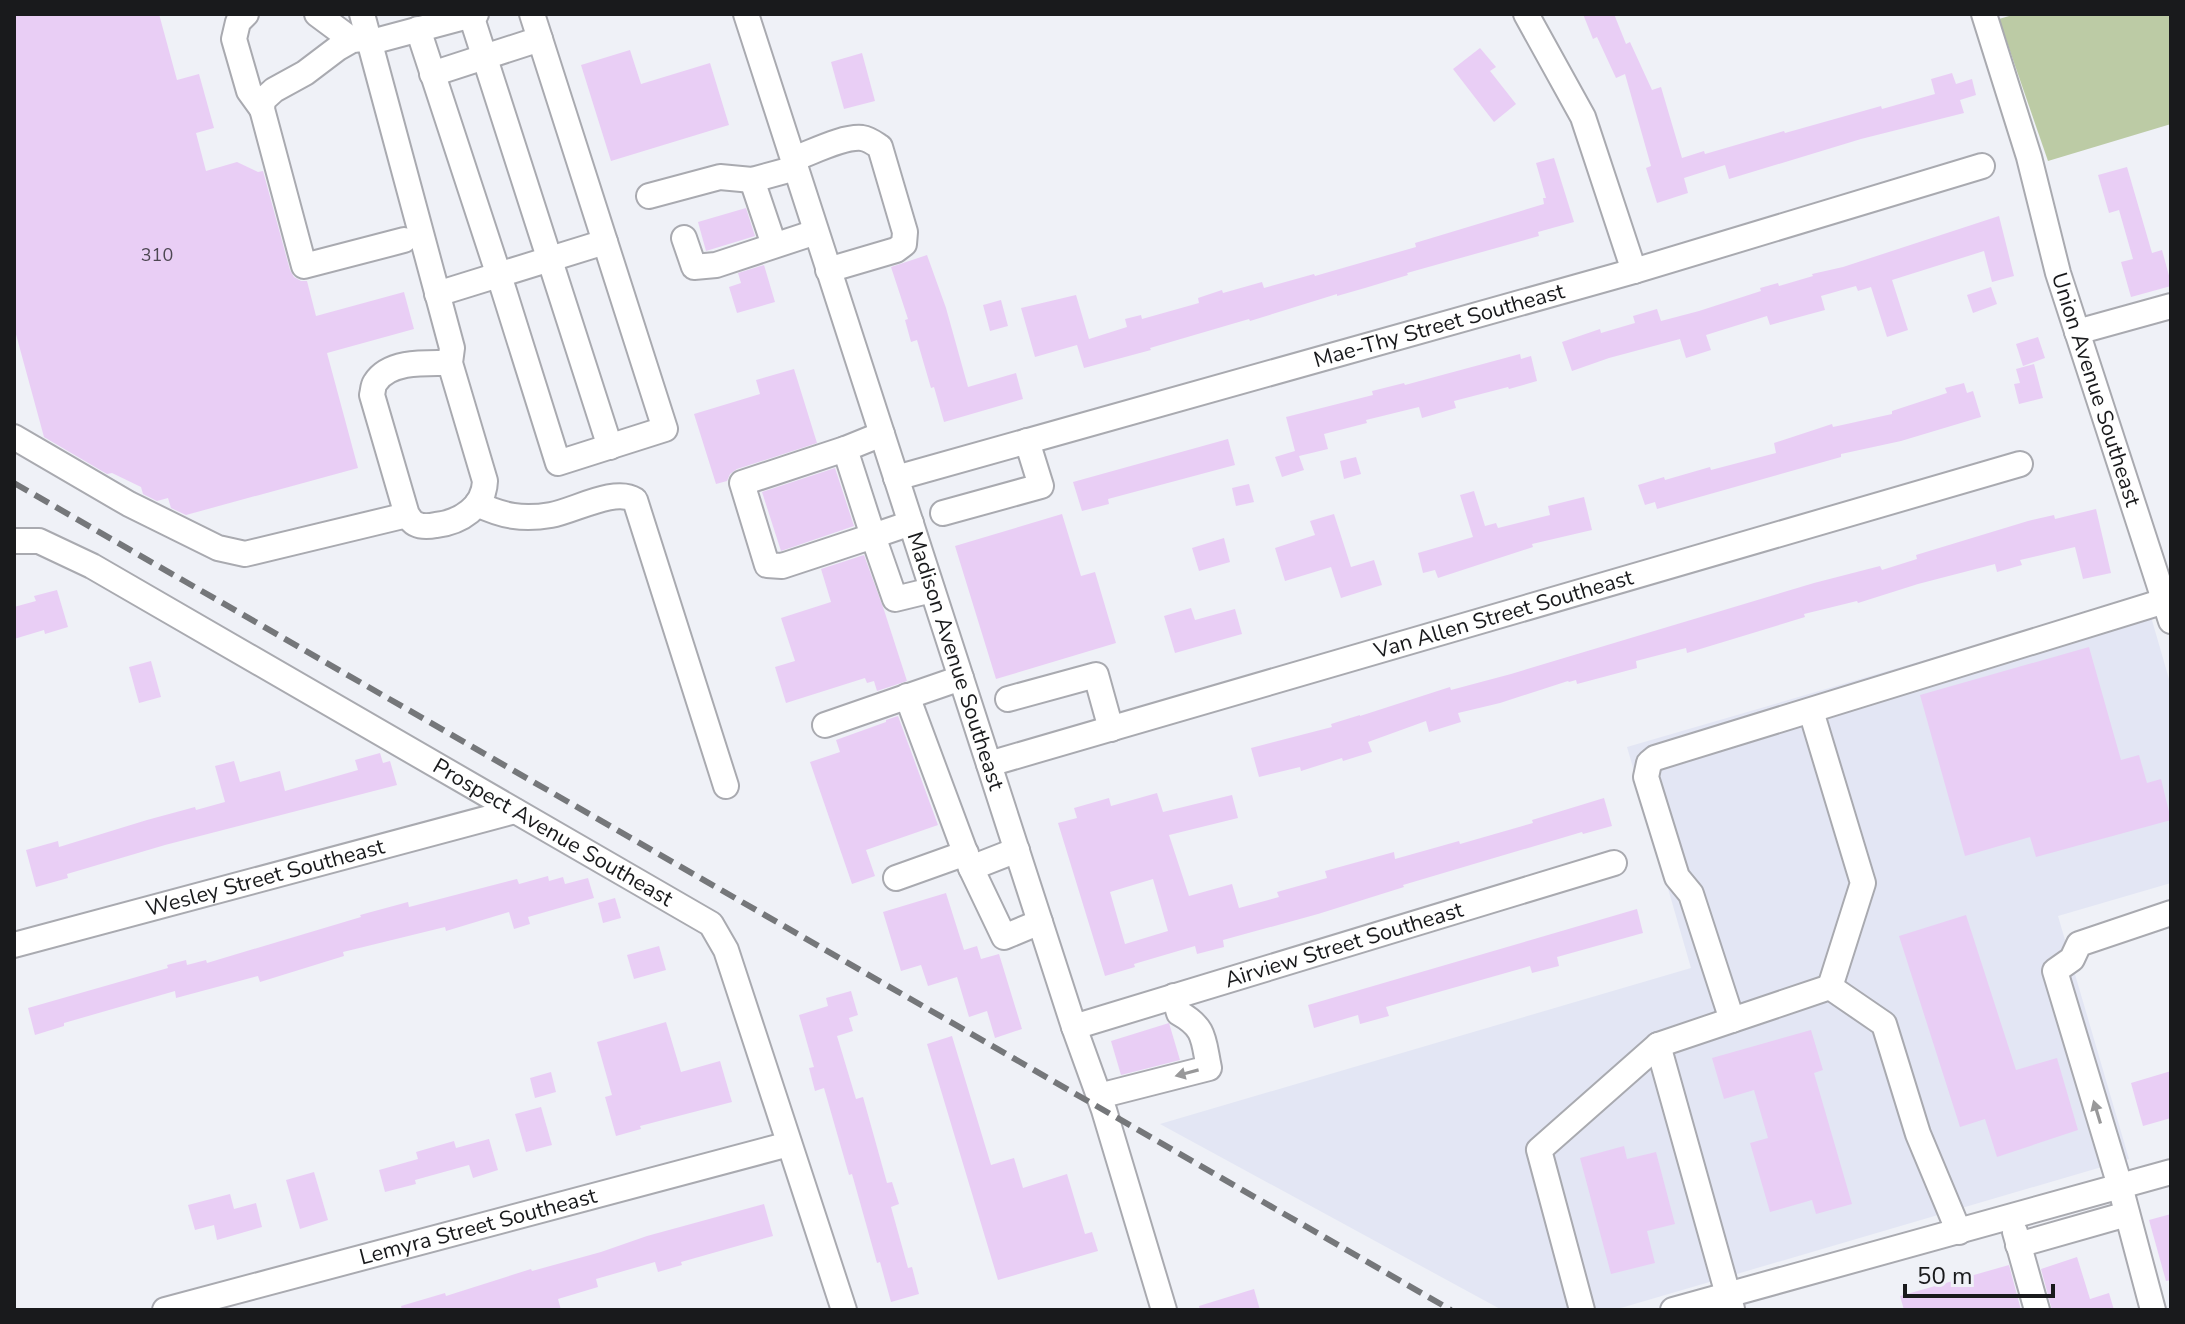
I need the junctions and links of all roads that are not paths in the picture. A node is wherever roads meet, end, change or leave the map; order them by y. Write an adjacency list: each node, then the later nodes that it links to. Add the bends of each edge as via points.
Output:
1 (246, 14): 14 (street, via 234,39 249,91)
2 (317, 14): 11 (street)
3 (362, 14): 11 (street)
4 (532, 14): 10 (street)
5 (746, 14): 15 (street, Madison Avenue Southeast)
6 (1526, 14): 26 (street, via 1583,117)
7 (1984, 14): 30 (street, Union Avenue Southeast)
8 (474, 15): 9 (street); 12 (street)
9 (418, 29): 11 (street); 13 (street)
10 (540, 39): 12 (street); 22 (street)
11 (365, 41): 14 (street, via 274,90); 28 (street)
12 (484, 57): 13 (street); 24 (street)
13 (432, 74): 27 (street)
14 (262, 109): 21 (street, via 304,266)
15 (794, 164): 17 (street); 19 (street, Madison Avenue Southeast); 25 (street, via 848,140 862,138 880,147 904,244)
16 (1982, 166): 26 (street, Mae-Thy Street Southeast)
17 (752, 180): 18 (street, via 720,177); 23 (street)
18 (649, 196)
19 (816, 232): 23 (street); 25 (street, Madison Avenue Southeast)
20 (684, 238): 23 (street, via 694,267)
21 (404, 240)
22 (605, 242): 24 (street); 35 (street, via 665,429)
23 (774, 245)
24 (549, 260): 27 (street); 35 (street)
25 (828, 270): 32 (street, Madison Avenue Southeast)
26 (1634, 271): 34 (street, Mae-Thy Street Southeast)
27 (499, 275): 28 (street); 35 (street, via 558,463)
28 (437, 294): 31 (street, via 452,348)
29 (2171, 306): 30 (street)
30 (2077, 332): 46 (street, Union Avenue Southeast)
31 (450, 363): 39 (street, via 485,481); 41 (street, via 412,363 375,382 372,395)
32 (882, 434): 36 (street); 38 (street, Madison Avenue Southeast)
33 (14, 437): 41 (street, via 129,504 218,548 245,554)
34 (1027, 441): 38 (street, Mae-Thy Street Southeast); 40 (street, via 1041,486)
35 (610, 447)
36 (845, 449): 43 (street); 43 (street, via 742,483 767,565 782,566)
37 (2020, 464): 52 (street, Van Allen Street Southeast)
38 (896, 478): 42 (street, Madison Avenue Southeast)
39 (477, 504): 41 (street, via 441,525 416,525); 54 (street, via 502,516 521,517 551,515 616,496 635,500)
40 (943, 513)
41 (407, 515)
42 (911, 523): 43 (street); 45 (street, Madison Avenue Southeast)
43 (873, 536): 45 (street, via 895,599)
44 (14, 541): 55 (street, Prospect Avenue Southeast, via 39,541 92,566)
45 (932, 590): 47 (street, Madison Avenue Southeast)
46 (2169, 607): 50 (street)
47 (961, 678): 48 (street); 53 (street, Madison Avenue Southeast)
48 (907, 696): 51 (street); 57 (street)
49 (1008, 699): 52 (street, via 1096,675)
50 (1811, 711): 63 (street, via 1863,883); 65 (street, via 1655,758 1647,769 1677,877 1691,894)
51 (825, 725)
52 (1111, 729): 53 (street, Van Allen Street Southeast)
53 (989, 764): 56 (street, Madison Avenue Southeast)
54 (726, 786)
55 (515, 811): 62 (street, Wesley Street Southeast); 69 (street, Prospect Avenue Southeast, via 711,924 726,950)
56 (1017, 850): 57 (street); 61 (street, Madison Avenue Southeast)
57 (968, 860): 59 (street); 61 (street, via 1004,937)
58 (1614, 863): 64 (street, Airview Street Southeast)
59 (896, 878)
60 (2171, 913): 71 (street, one-way to 60, via 2055,971 2072,959 2079,944)
61 (1040, 922): 66 (street, Madison Avenue Southeast)
62 (14, 945)
63 (1830, 987): 65 (street); 74 (street, via 1884,1024 1918,1134)
64 (1174, 996): 66 (street, Airview Street Southeast); 68 (street, one-way to 68, via 1179,1013 1201,1030 1209,1068)
65 (1732, 1020): 67 (street)
66 (1074, 1027): 68 (street, Madison Avenue Southeast)
67 (1658, 1045): 76 (street); 80 (street, via 1539,1150)
68 (1099, 1096): 79 (street, Madison Avenue Southeast)
69 (789, 1144): 77 (street, Lemyra Street Southeast); 78 (street, Prospect Avenue Southeast)
70 (2171, 1172): 71 (street)
71 (2120, 1186): 72 (street); 73 (street)
72 (2127, 1214): 75 (street); 83 (street)
73 (2010, 1217): 74 (street); 75 (street)
74 (1959, 1232): 76 (street)
75 (2018, 1245): 82 (street)
76 (1730, 1302): 81 (street)
77 (165, 1310)
78 (844, 1310)
79 (1164, 1310)
80 (1582, 1310)
81 (1673, 1310)
82 (2037, 1310)
83 (2153, 1310)

